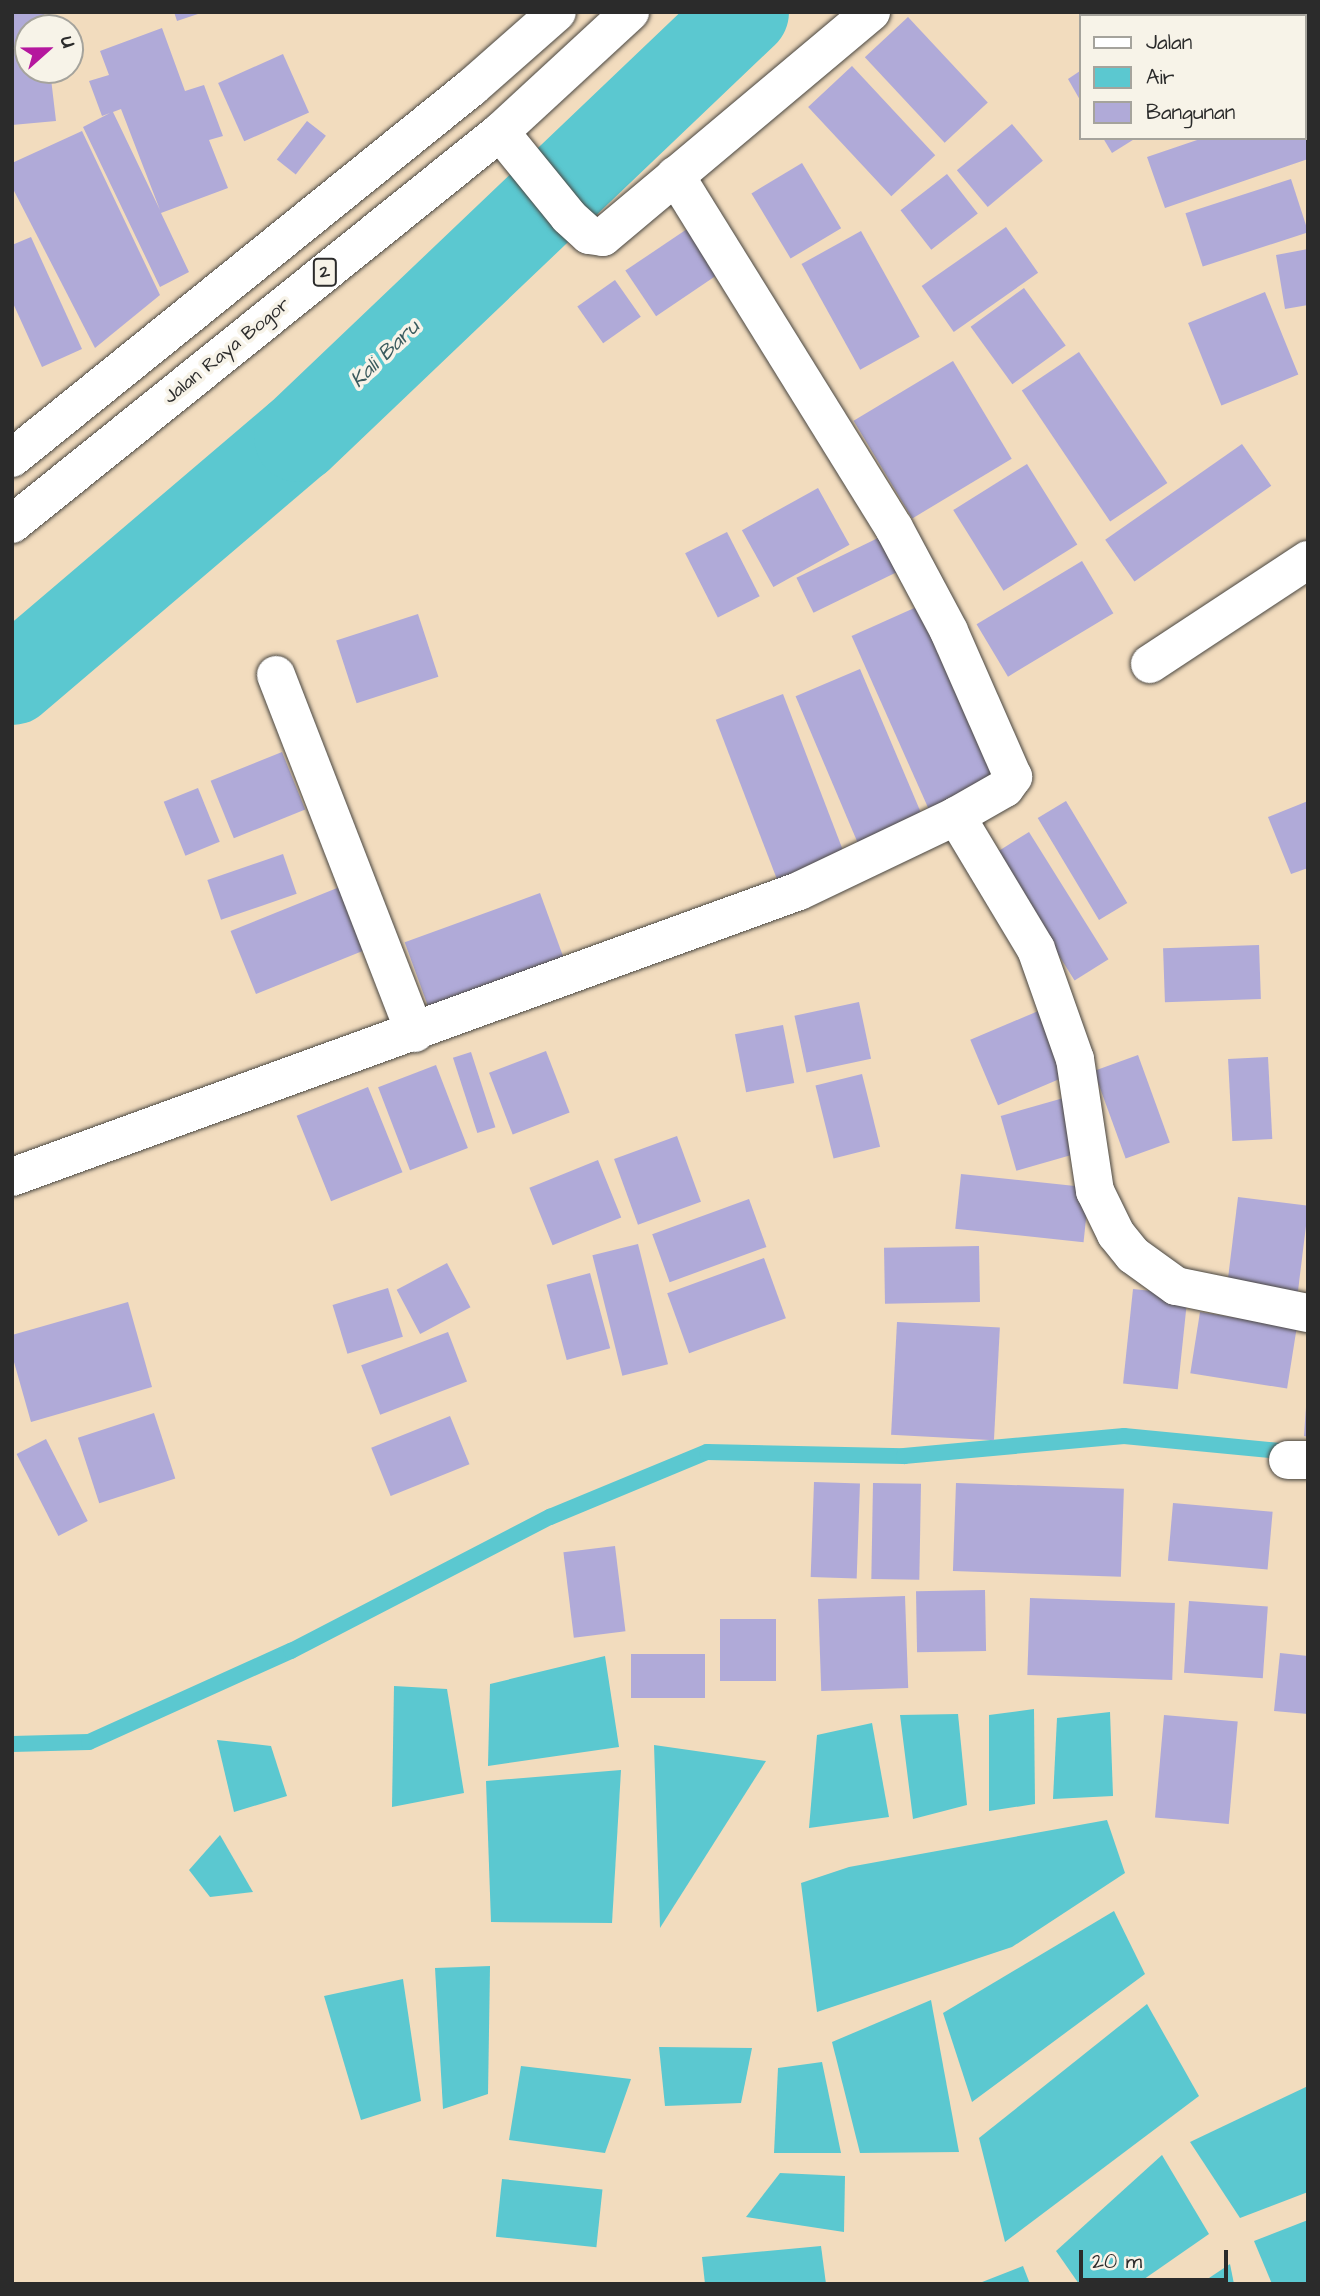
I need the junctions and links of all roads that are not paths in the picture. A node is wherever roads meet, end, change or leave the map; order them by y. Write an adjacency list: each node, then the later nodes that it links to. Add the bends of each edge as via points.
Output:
1 (557, 12): 6 (main road)
2 (630, 12): 4 (main road, Jalan Raya Bogor / 2)
3 (871, 12): 5 (main road)
4 (500, 132): 5 (main road, via 589,235 603,237); 7 (main road, Jalan Raya Bogor / 2)
5 (675, 175): 11 (main road, via 894,528 949,631 1009,762 1013,777 1005,788)
6 (12, 458)
7 (12, 524)
8 (1308, 560): 9 (main road)
9 (1150, 664)
10 (276, 674): 12 (main road)
11 (956, 816): 12 (main road, via 799,891); 14 (main road, via 1036,949 1075,1059 1095,1191 1116,1234 1133,1255 1176,1286)
12 (415, 1034): 13 (main road)
13 (12, 1177)
14 (1308, 1313)

